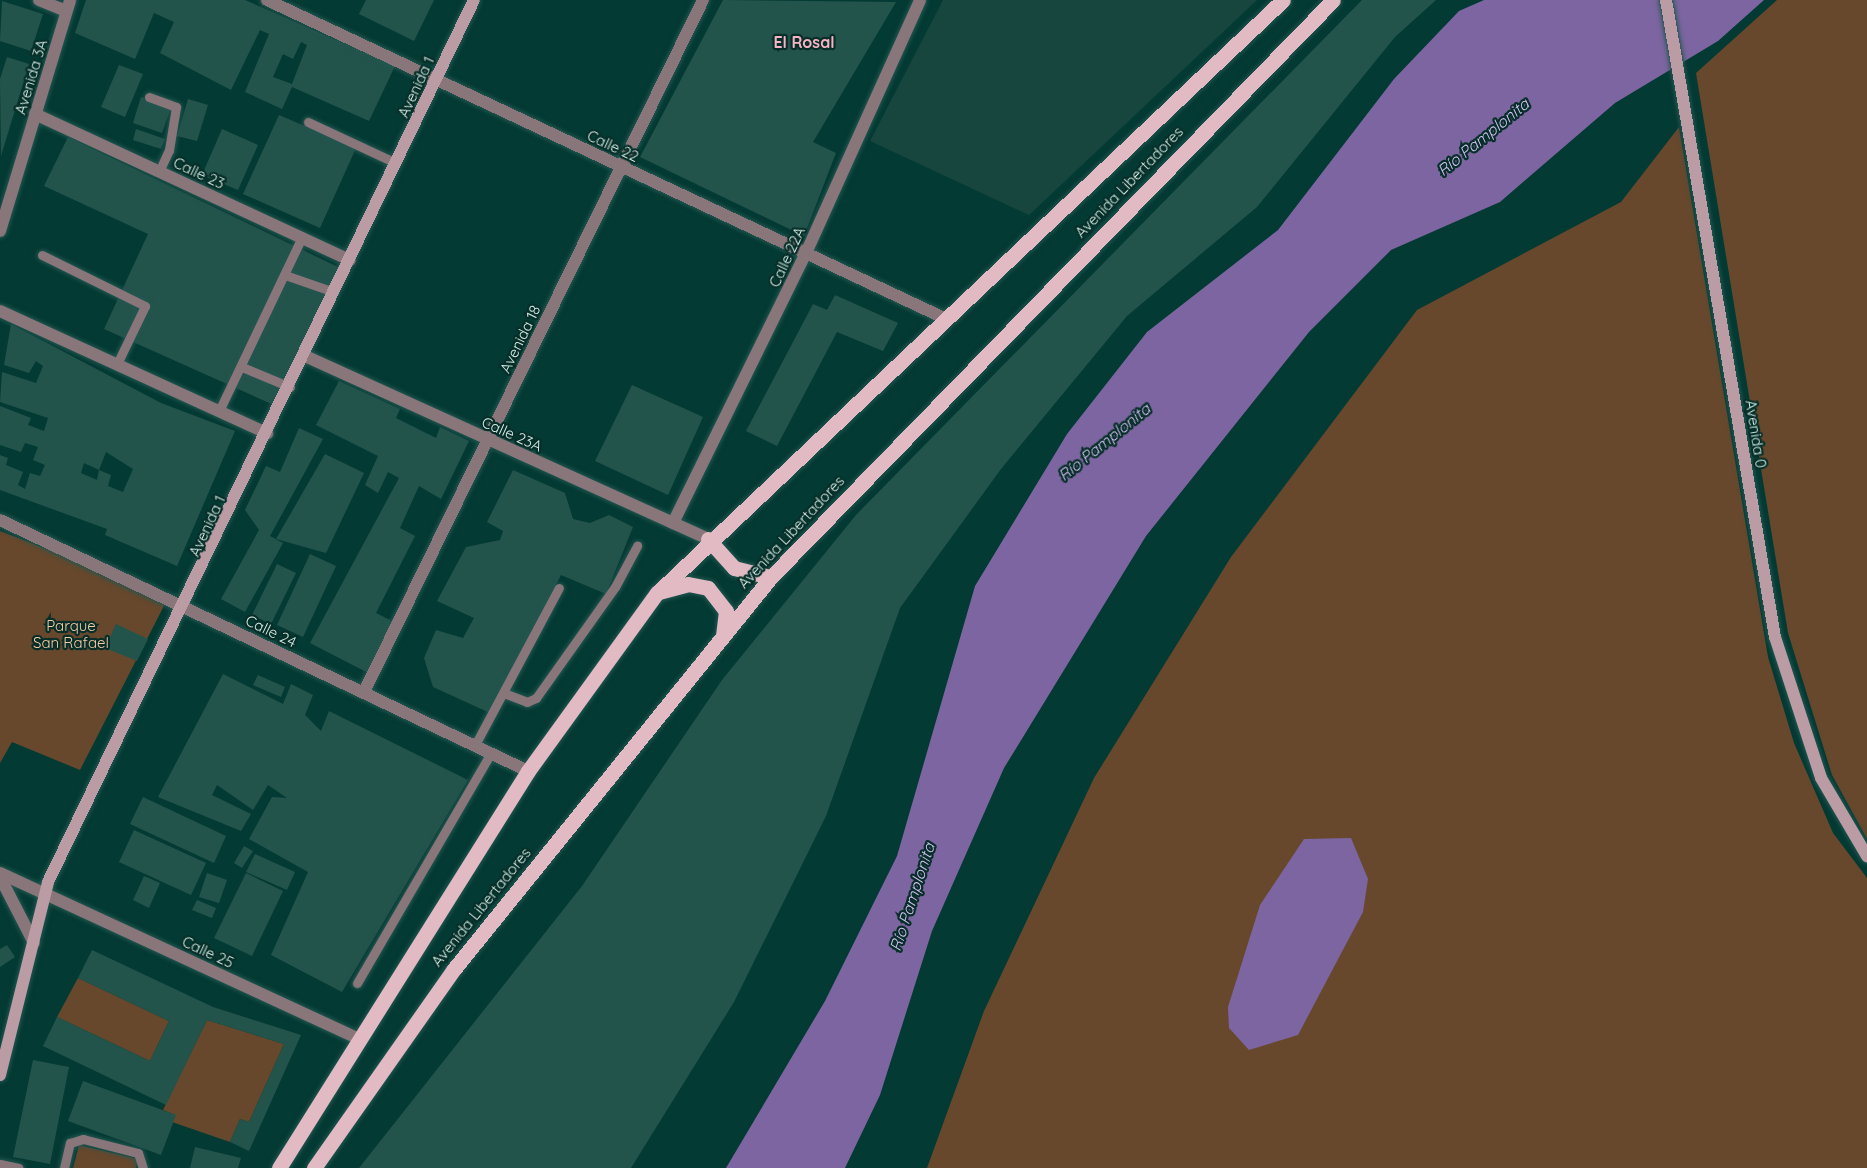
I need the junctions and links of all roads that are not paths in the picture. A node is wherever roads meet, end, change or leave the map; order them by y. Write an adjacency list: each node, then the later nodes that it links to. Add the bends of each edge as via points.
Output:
1 (39, 0): 9 (street)
2 (267, 0): 10 (street, Calle 22)
3 (474, 0): 10 (street, Avenida 1)
4 (703, 0): 15 (street, Avenida 18)
5 (920, 0): 19 (street, Calle 22A)
6 (1283, 0): 25 (main road, Avenida Libertadores)
7 (1333, 0): 37 (main road, Avenida Libertadores)
8 (1666, 0): 47 (street, Avenida 0, via 1775,637 1821,778)
9 (68, 5): 12 (street, Avenida 3A)
10 (436, 79): 14 (street, Avenida 1); 15 (street, Calle 22)
11 (149, 97): 16 (lane, via 176,107 169,150)
12 (35, 114): 16 (street, Calle 23); 17 (street, Avenida 3A)
13 (308, 122): 14 (lane)
14 (396, 163): 21 (street, Avenida 1)
15 (622, 167): 19 (street, Calle 22); 32 (street, Avenida 18)
16 (159, 171): 18 (street, Calle 23)
17 (0, 231)
18 (302, 237): 21 (street, Calle 23); 22 (lane)
19 (806, 253): 25 (street, Calle 22); 34 (street, Calle 22A)
20 (42, 255): 27 (lane, via 145,306)
21 (350, 260): 23 (street, Avenida 1)
22 (285, 275): 23 (lane); 28 (lane)
23 (334, 292): 26 (street, Avenida 1)
24 (0, 311): 27 (street)
25 (946, 319): 35 (main road, Avenida Libertadores)
26 (304, 356): 29 (street, Avenida 1); 32 (street, Calle 23A)
27 (117, 364): 30 (street)
28 (242, 367): 29 (lane); 30 (lane)
29 (290, 387): 31 (street, Avenida 1)
30 (219, 411): 31 (street)
31 (267, 433): 40 (street, Avenida 1)
32 (488, 439): 34 (street, Calle 23A); 42 (street, Avenida 18)
33 (0, 520): 40 (street, Calle 24)
34 (673, 523): 35 (street, Calle 23A)
35 (708, 539): 37 (main road, via 734,568); 39 (main road, Avenida Libertadores)
36 (637, 546): 43 (lane, via 615,587 536,698 528,702)
37 (771, 577): 41 (main road, Avenida Libertadores)
38 (559, 588): 43 (lane)
39 (657, 593): 41 (main road, via 688,584 716,594 727,621); 46 (main road, Avenida Libertadores)
40 (185, 606): 42 (street, Calle 24); 50 (street, Avenida 1)
41 (720, 640): 60 (main road, Avenida Libertadores, via 454,969)
42 (364, 692): 44 (street, Calle 24)
43 (504, 693): 44 (lane)
44 (475, 745): 45 (street, Calle 24)
45 (491, 753): 46 (street, Calle 24); 52 (lane)
46 (528, 771): 53 (main road, Avenida Libertadores)
47 (1867, 856)
48 (0, 873): 50 (street)
49 (0, 878): 51 (street)
50 (44, 892): 51 (street, Avenida 1); 53 (street, Calle 25)
51 (34, 943): 54 (street, Avenida 1)
52 (357, 983)
53 (360, 1039): 59 (main road, Avenida Libertadores)
54 (0, 1076)
55 (0, 1164): 56 (lane)
56 (19, 1168)
57 (64, 1168): 58 (lane, via 70,1143 83,1139 138,1153)
58 (143, 1168)
59 (279, 1168)
60 (314, 1168)

